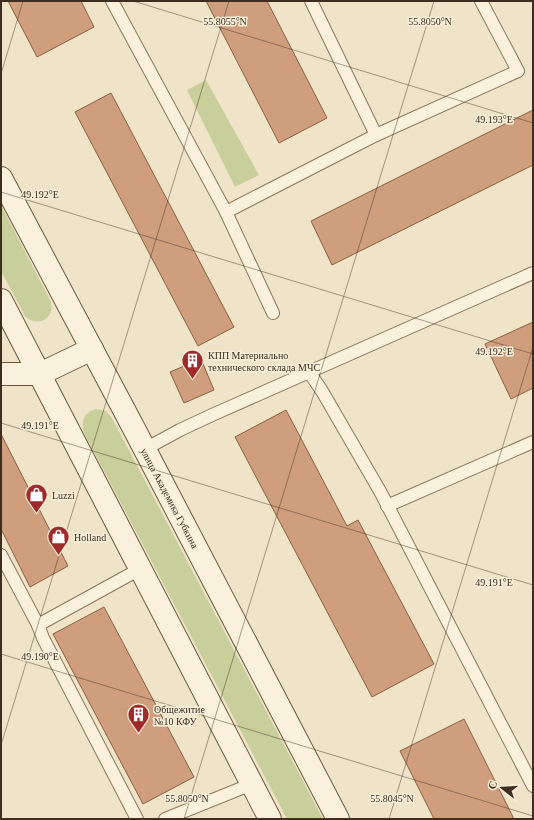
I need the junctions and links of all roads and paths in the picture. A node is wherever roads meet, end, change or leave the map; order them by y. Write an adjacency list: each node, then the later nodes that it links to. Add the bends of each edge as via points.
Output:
1 (112, 1): 6 (lane)
2 (311, 1): 4 (lane)
3 (481, 1): 4 (lane, via 518,71)
4 (376, 135): 6 (lane)
5 (1, 178): 10 (street, улица Академика Губкина)
6 (226, 212): 9 (lane)
7 (533, 273): 11 (lane)
8 (1, 300): 13 (street)
9 (273, 313)
10 (92, 349): 13 (street); 15 (street, улица Академика Губкина)
11 (309, 372): 15 (lane, via 180,430); 16 (lane)
12 (1, 374): 13 (street)
13 (40, 374): 18 (street)
14 (533, 442): 16 (lane)
15 (145, 449): 25 (street, улица Академика Губкина)
16 (387, 506): 21 (lane)
17 (1, 555): 19 (lane)
18 (140, 569): 19 (lane); 20 (street)
19 (38, 625): 22 (lane, via 42,638)
20 (252, 784): 23 (lane); 24 (street)
21 (533, 786)
22 (136, 819)
23 (164, 819)
24 (270, 819)
25 (338, 819)

